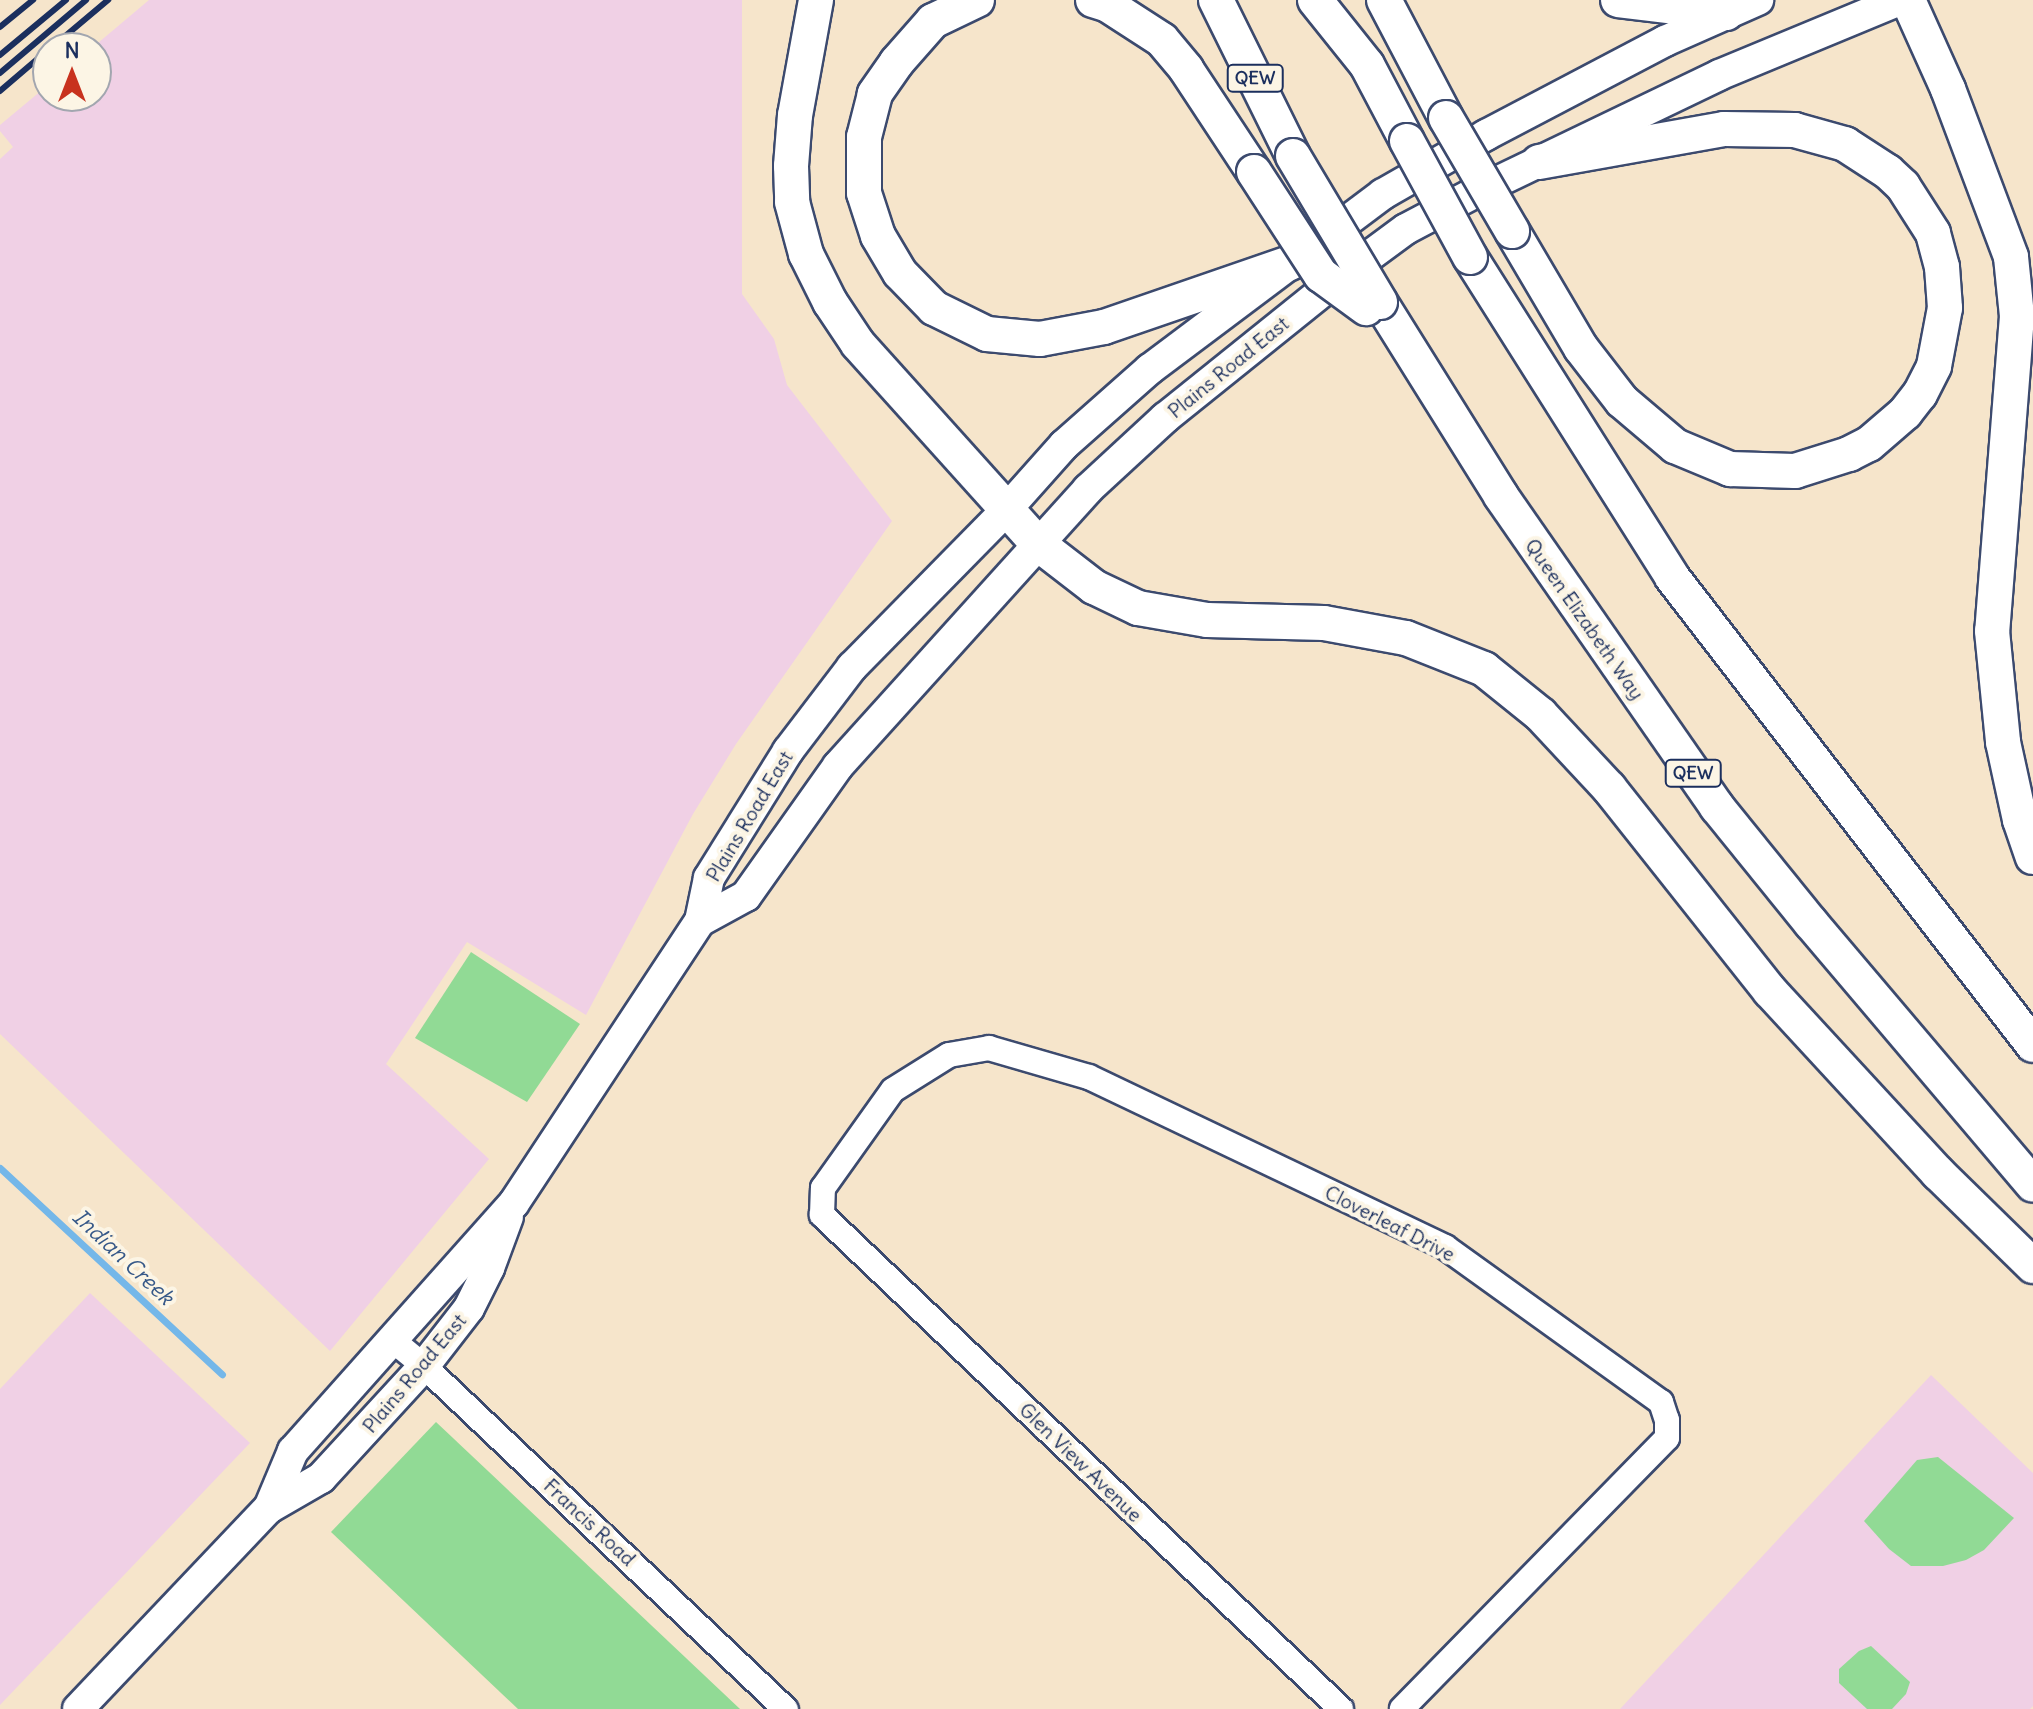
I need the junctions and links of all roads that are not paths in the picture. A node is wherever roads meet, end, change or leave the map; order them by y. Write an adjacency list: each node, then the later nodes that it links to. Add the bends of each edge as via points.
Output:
1 (816, 0): 17 (highway, via 791,166 792,202 806,254 858,344)
2 (977, 0): 15 (highway, via 933,21 897,62 875,94 864,137 864,193 878,236 900,273 934,308 987,334 1040,339 1104,327)
3 (1093, 0): 16 (highway, bridge, via 1162,40 1321,275)
4 (1216, 0): 16 (highway, Queen Elizabeth Way / QEW, bridge, via 1293,156)
5 (1315, 0): 13 (highway)
6 (1346, 0): 13 (highway)
7 (1384, 0): 14 (highway, bridge, via 1446,118 1581,348 1622,401 1675,446 1730,469 1795,471 1823,465 1869,444 1905,413 1934,366 1945,308 1933,233 1903,186 1845,144 1795,130 1724,129)
8 (1618, 0): 12 (highway)
9 (1758, 0): 12 (main road, Plains Road East)
10 (1900, 0): 14 (main road, Plains Road East, via 1719,75)
11 (1908, 0): 19 (highway, via 1948,89 2011,257 2017,316 1992,631 2003,742)
12 (1726, 13): 15 (main road, Plains Road East, via 1486,135 1383,194)
13 (1367, 65): 21 (highway, bridge, via 1470,257 1672,577)
14 (1539, 162): 18 (main road, Plains Road East, via 1406,229 1334,282 1165,418)
15 (1290, 263): 17 (main road, Plains Road East, via 1150,369 1064,445)
16 (1380, 313): 22 (highway, Queen Elizabeth Way / QEW, via 1717,807)
17 (1007, 509): 18 (highway); 20 (main road, Plains Road East, via 852,667 788,751 709,878)
18 (1037, 543): 20 (main road, Plains Road East, via 838,766 746,896); 25 (highway, via 1094,587 1138,608 1207,620 1324,623 1406,638 1484,669 1541,715 1609,788 1770,991 1938,1173)
19 (2033, 857)
20 (700, 921): 23 (main road, Plains Road East)
21 (2033, 1045)
22 (2033, 1185)
23 (514, 1203): 26 (main road, Plains Road East); 27 (main road, Plains Road East, via 469,1308)
24 (822, 1215): 31 (street, Glen View Avenue); 32 (street, Cloverleaf Drive, via 823,1188 893,1090 949,1055 989,1048 1089,1077 1445,1247 1661,1402 1667,1438)
25 (2033, 1266)
26 (391, 1339): 27 (street, Francis Road); 28 (main road, Plains Road East, via 293,1451)
27 (424, 1366): 28 (main road, Plains Road East, via 321,1478); 30 (street, Francis Road)
28 (269, 1508): 29 (main road, Plains Road East)
29 (78, 1709)
30 (786, 1709)
31 (1341, 1709)
32 (1402, 1709)

